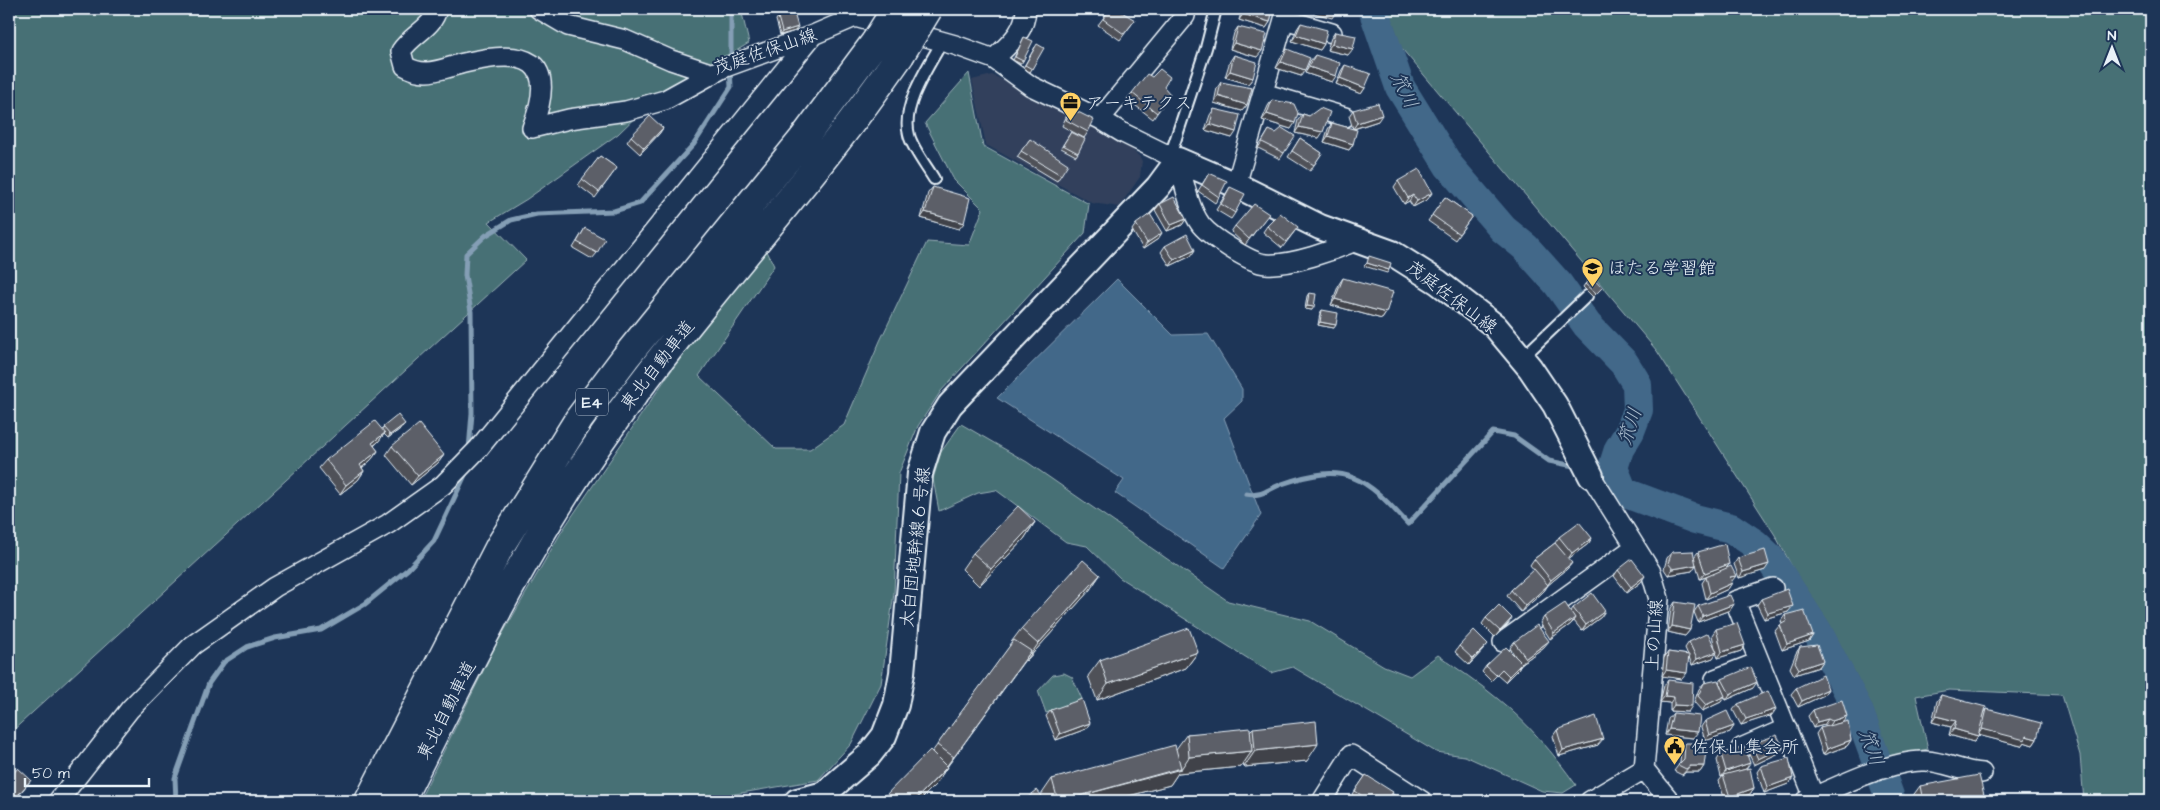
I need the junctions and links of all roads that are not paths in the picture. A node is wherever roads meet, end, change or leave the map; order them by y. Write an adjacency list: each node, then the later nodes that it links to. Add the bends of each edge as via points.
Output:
1 (437, 9): 13 (street, via 435,18 402,51 404,66 413,71 428,72 488,58 522,58 540,72 542,84 542,98 532,128 626,111 665,100)
2 (539, 9): 13 (street, 茂庭佐保山線, via 568,26 625,40 671,60)
3 (896, 9): 35 (highway, 東北自動車道 / E4, bridge, via 876,42 803,139 579,419 500,546)
4 (928, 9): 36 (highway, 東北自動車道 / E4, bridge, via 867,102 600,441 528,554)
5 (1186, 9): 16 (street, via 1185,16)
6 (1216, 9): 17 (lane)
7 (1286, 14): 9 (street); 14 (street)
8 (1026, 15): 12 (street, via 1012,41)
9 (1332, 33)
10 (813, 35): 11 (street, 茂庭佐保山線, via 855,17); 13 (street, 茂庭佐保山線); 34 (street, via 462,466 443,485 388,524 275,587 193,646 130,709)
11 (942, 42): 12 (street, 茂庭佐保山線); 18 (lane, via 917,86 907,120 909,137)
12 (994, 59): 16 (street, 茂庭佐保山線, via 1031,86)
13 (725, 68)
14 (1263, 94): 15 (street); 19 (street)
15 (1344, 117)
16 (1100, 119): 17 (street, 茂庭佐保山線)
17 (1174, 158): 19 (street, 茂庭佐保山線); 20 (street, via 1201,225 1232,250 1265,264 1298,260); 37 (street, 太白団地幹線６号線, via 1158,187 950,405 933,432 920,472 902,673 896,705 884,736 869,756 824,794)
18 (934, 179)
19 (1236, 185): 20 (street, 茂庭佐保山線, via 1320,227)
20 (1358, 240): 22 (street, 茂庭佐保山線, via 1392,253 1438,282 1495,326)
21 (1587, 296): 22 (lane)
22 (1522, 358): 23 (street, 茂庭佐保山線, via 1555,406)
23 (1592, 476): 24 (street, 上の山線)
24 (1635, 547): 26 (street); 31 (street, 上の山線, via 1651,572 1659,599)
25 (1773, 588): 27 (street, via 1735,601)
26 (1503, 642)
27 (1759, 662): 28 (street); 29 (street)
28 (1715, 679)
29 (1787, 728): 30 (street); 33 (street)
30 (1741, 748)
31 (1644, 770): 40 (street); 41 (street)
32 (1982, 773): 33 (street, via 1924,761 1900,764)
33 (1810, 799)
34 (58, 801)
35 (369, 801)
36 (400, 801)
37 (797, 801)
38 (1322, 801): 39 (street, via 1352,756)
39 (1422, 801)
40 (1590, 801)
41 (1670, 801)

